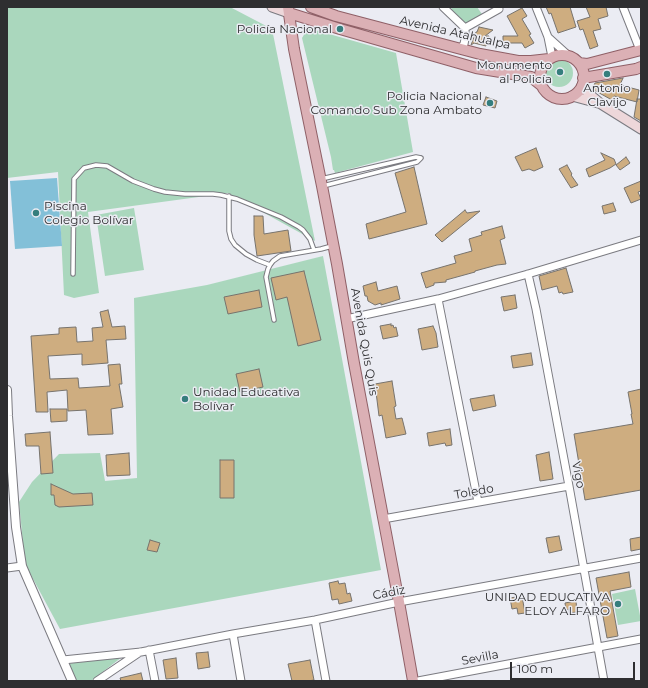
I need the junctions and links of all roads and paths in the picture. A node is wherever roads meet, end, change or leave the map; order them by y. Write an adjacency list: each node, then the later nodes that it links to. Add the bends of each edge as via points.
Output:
1 (272, 7): 7 (main road)
2 (311, 7): 10 (main road, Avenida Atahualpa)
3 (443, 7): 8 (street)
4 (536, 7): 9 (street)
5 (623, 7): 11 (street)
6 (499, 9): 8 (street)
7 (288, 10): 17 (main road, via 340,29 476,68 531,77); 21 (main road, Avenida Quis Quis)
8 (465, 28): 10 (street, via 464,44)
9 (548, 37): 12 (street); 13 (street)
10 (460, 49): 13 (main road, Avenida Atahualpa, via 518,61)
11 (640, 50): 14 (main road, via 587,64)
12 (568, 56): 13 (main road, via 562,54); 14 (main road)
13 (550, 58): 17 (main road, via 540,71)
14 (579, 63): 16 (main road, via 582,67)
15 (641, 67): 16 (main road)
16 (583, 82): 18 (main road, via 578,92); 19 (main road, via 590,94)
17 (542, 85): 18 (main road, via 551,96)
18 (572, 96): 19 (main road)
19 (601, 104): 20 (main road)
20 (641, 129)
21 (322, 183): 21 (lane, via 417,162 421,158 416,157); 24 (main road, Avenida Quis Quis)
22 (230, 196): 25 (lane, via 299,227 310,238); 26 (lane, via 231,239 246,254); 27 (lane, via 165,192 133,180 107,166 84,168 74,178)
23 (641, 240): 28 (street)
24 (333, 246): 25 (lane); 30 (main road, Avenida Quis Quis)
25 (314, 250): 26 (lane, via 280,256)
26 (270, 265): 31 (lane, via 266,277)
27 (73, 274)
28 (528, 274): 29 (street); 34 (street, Vigo)
29 (438, 299): 30 (street); 35 (street)
30 (346, 319): 36 (main road, Avenida Quis Quis)
31 (274, 320)
32 (7, 390): 33 (street)
33 (7, 403): 38 (street, via 16,527)
34 (569, 486): 35 (street, Toledo); 40 (street, Vigo)
35 (478, 502): 36 (street, Toledo)
36 (383, 519): 41 (main road, Avenida Quis Quis)
37 (641, 558): 40 (street, Cádiz)
38 (22, 566): 39 (street); 48 (street)
39 (7, 568)
40 (584, 569): 41 (street, Cádiz); 45 (street, Vigo)
41 (399, 602): 42 (street, Cádiz); 54 (main road, Avenida Quis Quis)
42 (315, 620): 43 (street, Cádiz); 53 (street)
43 (233, 634): 46 (street, Cádiz); 52 (street)
44 (641, 639): 45 (street, Sevilla)
45 (598, 648): 55 (street, Sevilla); 56 (street, Vigo)
46 (149, 650): 47 (street, Cádiz); 51 (street)
47 (141, 652): 48 (street, Cádiz); 50 (street, Cádiz)
48 (63, 660): 49 (street)
49 (72, 681)
50 (97, 681)
51 (155, 681)
52 (241, 681)
53 (326, 681)
54 (413, 681)
55 (418, 681)
56 (604, 681)

